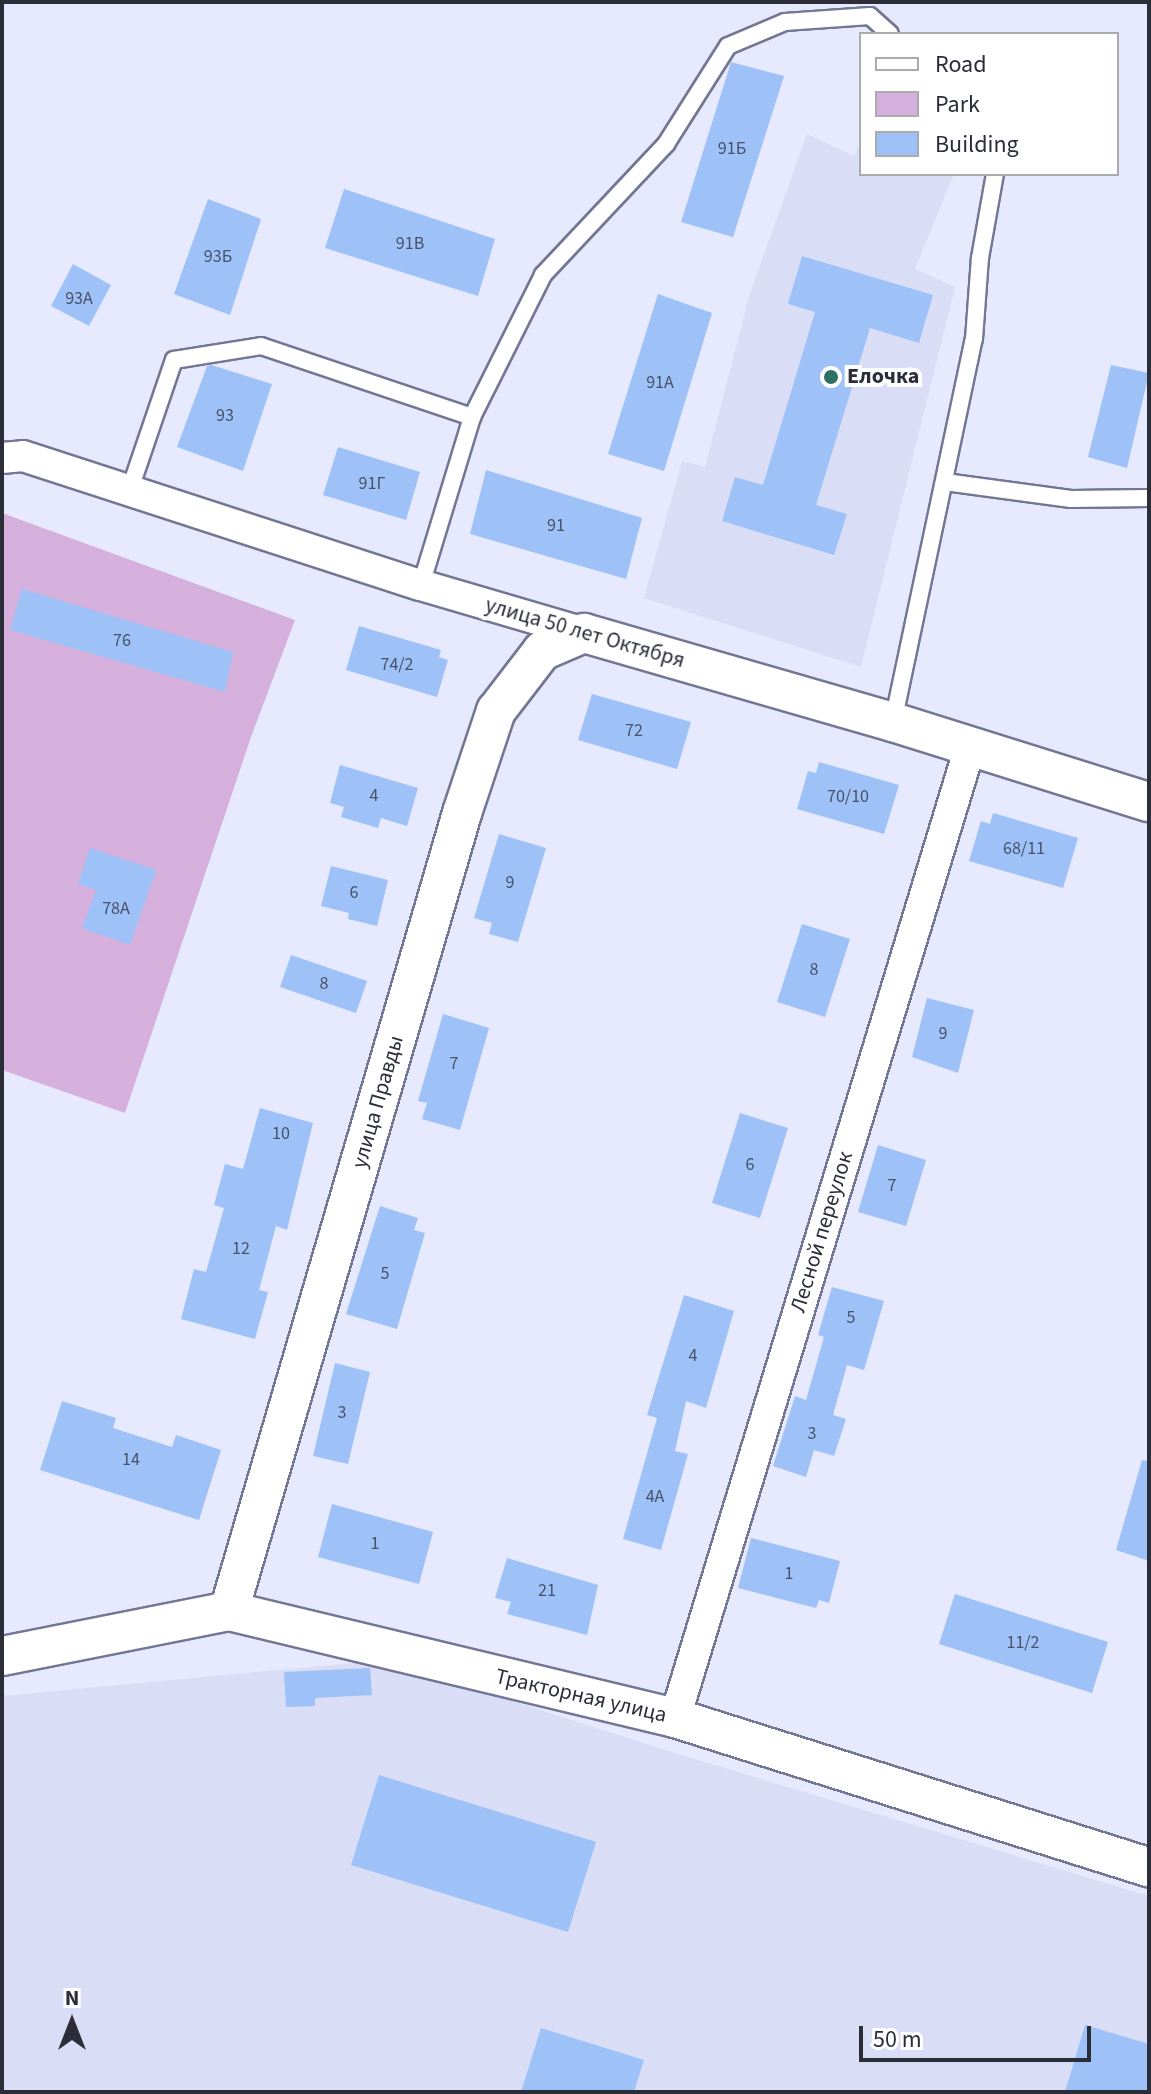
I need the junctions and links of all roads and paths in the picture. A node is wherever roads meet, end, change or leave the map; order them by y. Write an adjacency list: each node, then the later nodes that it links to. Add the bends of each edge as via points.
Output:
1 (888, 32): 3 (lane, via 870,16 785,22 728,46 666,144 543,275)
2 (995, 176): 5 (lane, via 980,258 974,339)
3 (472, 417): 6 (lane, via 261,346 174,360); 8 (lane)
4 (12, 457): 6 (street, улица 50 лет Октября)
5 (945, 482): 7 (lane, via 1071,499); 10 (lane)
6 (130, 489): 8 (street, улица 50 лет Октября)
7 (1149, 498)
8 (421, 585): 9 (street, улица 50 лет Октября)
9 (584, 633): 10 (street, улица 50 лет Октября); 13 (street, улица Правды, via 542,651 496,711)
10 (893, 722): 11 (street, улица 50 лет Октября)
11 (970, 747): 12 (street, улица 50 лет Октября); 15 (street, Лесной переулок)
12 (1149, 802)
13 (229, 1611): 14 (street, Тракторная улица); 15 (street, Тракторная улица)
14 (2, 1656)
15 (675, 1718): 16 (street, Тракторная улица)
16 (1149, 1867)

